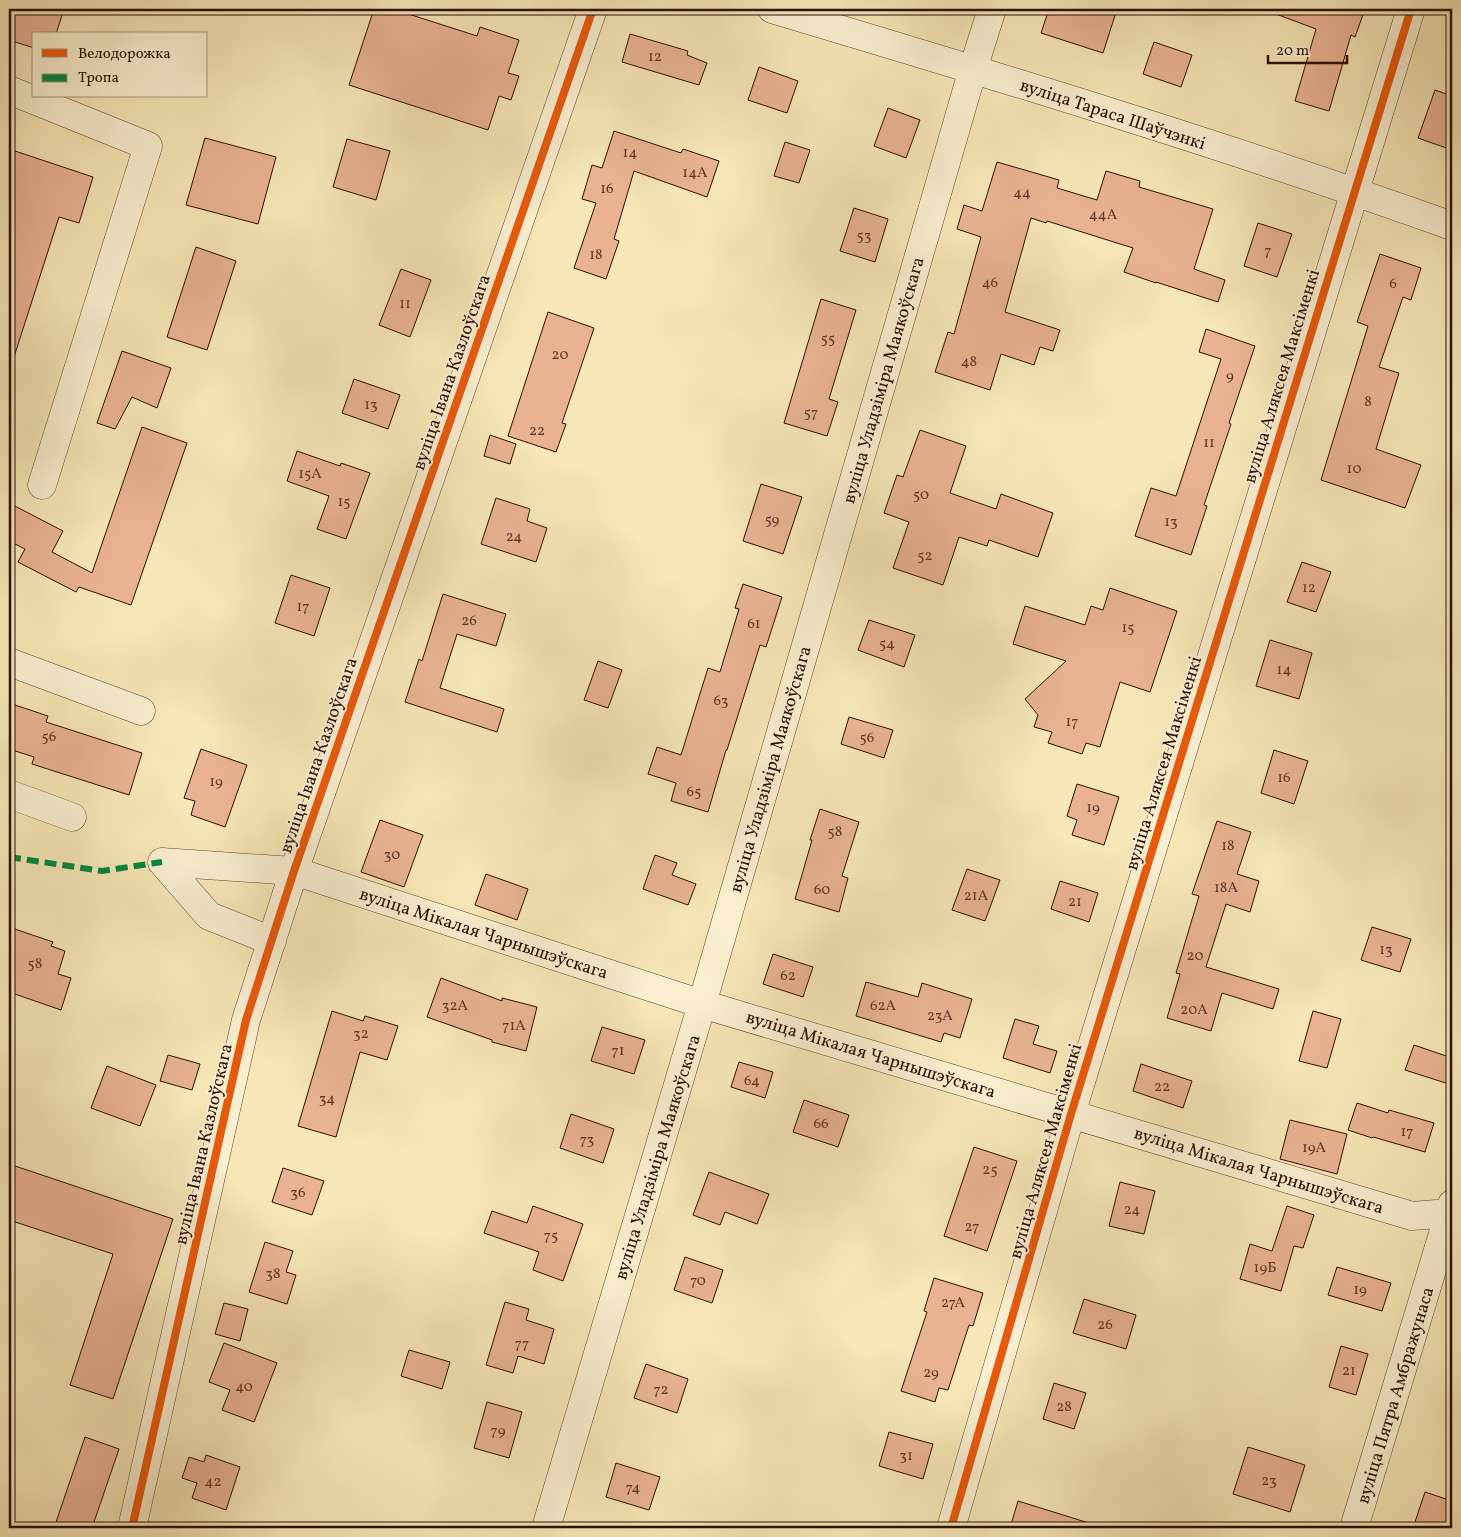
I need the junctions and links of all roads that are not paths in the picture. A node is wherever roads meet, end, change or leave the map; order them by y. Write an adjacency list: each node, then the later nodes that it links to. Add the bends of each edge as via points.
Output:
1 (593, 9): 14 (street, вуліца Івана Казлоўскага)
2 (772, 9): 5 (street, вуліца Тараса Шаўчэнкі)
3 (992, 9): 5 (street, вуліца Уладзіміра Маякоўскага)
4 (1410, 9): 7 (street, вуліца Аляксея Максіменкі)
5 (973, 69): 7 (street, вуліца Тараса Шаўчэнкі); 16 (street, вуліца Уладзіміра Маякоўскага)
6 (9, 90): 9 (street, via 148,146)
7 (1354, 191): 8 (street, вуліца Тараса Шаўчэнкі); 17 (street, вуліца Аляксея Максіменкі)
8 (1452, 226)
9 (42, 484)
10 (9, 662): 11 (street)
11 (141, 711)
12 (9, 794): 13 (street)
13 (72, 817)
14 (294, 871): 15 (street, вуліца Івана Казлоўскага); 15 (street, вуліца Мікалая Чарнышэўскага, via 162,862 209,916); 16 (street, вуліца Мікалая Чарнышэўскага)
15 (272, 941): 19 (street, вуліца Івана Казлоўскага, via 246,1020)
16 (702, 1004): 17 (street, вуліца Мікалая Чарнышэўскага); 20 (street, вуліца Уладзіміра Маякоўскага)
17 (1071, 1114): 18 (street, вуліца Мікалая Чарнышэўскага, via 1412,1216); 21 (street, вуліца Аляксея Максіменкі)
18 (1451, 1211): 22 (street, вуліца Пятра Амбражунаса)
19 (132, 1528)
20 (546, 1528)
21 (951, 1528)
22 (1354, 1528)

